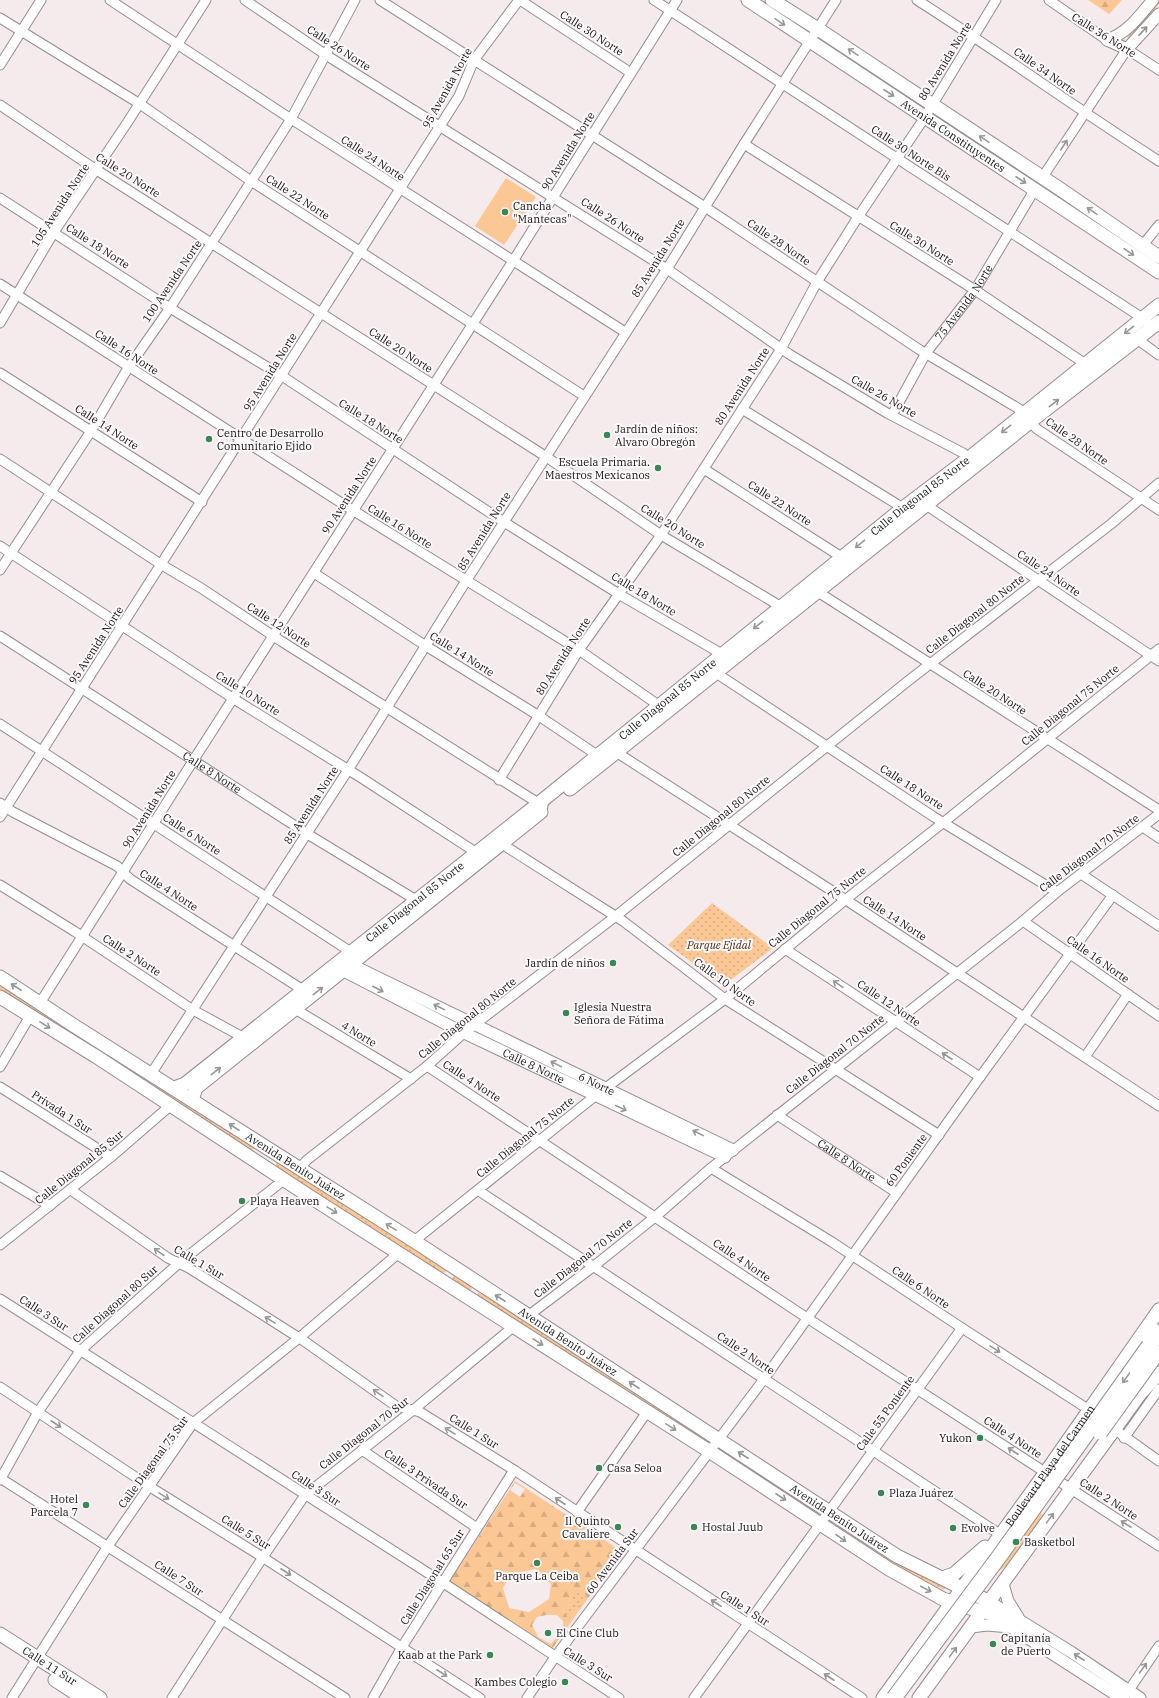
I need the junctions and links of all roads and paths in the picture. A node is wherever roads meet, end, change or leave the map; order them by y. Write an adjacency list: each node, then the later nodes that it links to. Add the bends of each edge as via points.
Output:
1 (41, 0): 21 (street)
2 (110, 0): 25 (street, Calle 24 Norte)
3 (206, 0): 25 (street, 105 Avenida Norte)
4 (245, 0): 27 (street, Calle 26 Norte)
5 (355, 0): 27 (street, 100 Avenida Norte)
6 (380, 0): 28 (street, Calle 28 Norte)
7 (519, 0): 28 (street, 95 Avenida Norte); 31 (street, Calle 30 Norte)
8 (654, 0): 17 (street, Calle 30 Norte Bis)
9 (677, 0): 17 (street, 90 Avenida Norte)
10 (748, 0): 24 (main road, Avenida Constituyentes, one-way to 24)
11 (772, 0): 20 (main road, Avenida Constituyentes)
12 (836, 0): 20 (street, 85 Avenida Norte)
13 (917, 0): 22 (street, Calle 34 Norte)
14 (996, 0): 22 (street, 80 Avenida Norte)
15 (1049, 0): 23 (street, Calle 36 Norte)
16 (1153, 0): 23 (street, via 1133,24 1118,36)
17 (670, 10): 31 (street, 90 Avenida Norte); 32 (street, Calle 30 Norte Bis)
18 (1159, 14): 26 (street, one-way to 18)
19 (0, 18): 21 (street, Calle 22 Norte)
20 (818, 28): 24 (street, 85 Avenida Norte); 34 (main road, Avenida Constituyentes, one-way to 20)
21 (22, 31): 29 (street); 33 (street, Calle 22 Norte)
22 (974, 36): 34 (street, 80 Avenida Norte); 36 (street, Calle 34 Norte)
23 (1107, 40): 26 (street, Calle 36 Norte)
24 (809, 41): 32 (street, 85 Avenida Norte); 37 (main road, Avenida Constituyentes, one-way to 37)
25 (178, 45): 33 (street, 105 Avenida Norte); 38 (street, Calle 24 Norte)
26 (1127, 49): 30 (street, Calle 36 Norte); 36 (street)
27 (326, 55): 38 (street, 100 Avenida Norte); 39 (street, Calle 26 Norte)
28 (474, 60): 39 (street, 95 Avenida Norte, via 459,96); 40 (street, Calle 28 Norte)
29 (0, 65)
30 (1159, 70)
31 (631, 73): 40 (street, 90 Avenida Norte)
32 (783, 85): 41 (street, 85 Avenida Norte); 42 (street, Calle 30 Norte Bis)
33 (140, 104): 44 (street, 105 Avenida Norte); 46 (street, Calle 22 Norte)
34 (932, 105): 37 (street, 80 Avenida Norte); 45 (main road, Avenida Constituyentes, one-way to 34)
35 (0, 106): 44 (street, Calle 20 Norte)
36 (1084, 113): 43 (street, Calle 34 Norte); 45 (street, one-way to 36)
37 (924, 117): 42 (street, 80 Avenida Norte); 48 (main road, Avenida Constituyentes, one-way to 48)
38 (291, 119): 46 (street, 100 Avenida Norte); 47 (street, Calle 24 Norte)
39 (440, 126): 47 (street, 95 Avenida Norte); 49 (street, Calle 26 Norte)
40 (593, 135): 49 (street, 90 Avenida Norte); 51 (street, Calle 28 Norte)
41 (744, 144): 51 (street, 85 Avenida Norte); 52 (street, Calle 30 Norte)
42 (896, 159): 52 (street, 80 Avenida Norte); 54 (street, Calle 30 Norte Bis)
43 (1159, 161)
44 (97, 169): 55 (street, 105 Avenida Norte); 56 (street, Calle 20 Norte)
45 (1042, 178): 57 (main road, Avenida Constituyentes, one-way to 45)
46 (251, 181): 56 (street, 100 Avenida Norte); 58 (street, Calle 22 Norte)
47 (400, 189): 58 (street, 95 Avenida Norte); 60 (street, Calle 24 Norte)
48 (1035, 189): 54 (street, 75 Avenida Norte); 62 (main road, Avenida Constituyentes, one-way to 62)
49 (554, 197): 60 (street, 90 Avenida Norte); 61 (street, Calle 26 Norte)
50 (0, 198): 55 (street, Calle 18 Norte)
51 (705, 207): 61 (street, 85 Avenida Norte); 63 (street, Calle 28 Norte)
52 (858, 217): 63 (street, 80 Avenida Norte); 65 (street, Calle 30 Norte)
53 (1159, 225): 57 (street)
54 (1009, 231): 65 (street, 75 Avenida Norte); 70 (street, Calle 30 Norte Bis)
55 (54, 232): 66 (street, 105 Avenida Norte); 68 (street, Calle 18 Norte)
56 (212, 242): 68 (street, 100 Avenida Norte); 69 (street, Calle 20 Norte)
57 (1142, 246): 59 (main road, Avenida Constituyentes)
58 (360, 251): 69 (street, 95 Avenida Norte); 72 (street, Calle 22 Norte)
59 (1159, 257)
60 (513, 261): 72 (street, 90 Avenida Norte); 74 (street, Calle 24 Norte)
61 (667, 269): 74 (street, 85 Avenida Norte); 76 (street, Calle 26 Norte)
62 (1159, 272)
63 (817, 282): 76 (street, 80 Avenida Norte); 77 (street, Calle 28 Norte)
64 (0, 284): 66 (street, Calle 16 Norte)
65 (975, 290): 77 (street, 75 Avenida Norte); 79 (street, Calle 30 Norte)
66 (18, 295): 71 (street, 105 Avenida Norte); 80 (street, Calle 16 Norte)
67 (1159, 305): 70 (main road, Calle Diagonal 85 Norte)
68 (170, 308): 80 (street, 100 Avenida Norte); 82 (street, Calle 18 Norte)
69 (322, 313): 82 (street, 95 Avenida Norte); 83 (street, Calle 20 Norte)
70 (1143, 319): 73 (street, Calle 30 Norte Bis); 79 (main road, Calle Diagonal 85 Norte, one-way to 79)
71 (0, 323)
72 (473, 323): 83 (street, 90 Avenida Norte); 84 (street, Calle 22 Norte)
73 (1157, 324): 75 (main road, Calle Diagonal 85 Norte)
74 (625, 332): 84 (street, 85 Avenida Norte)
75 (1138, 339): 78 (street); 87 (main road, Calle Diagonal 85 Norte, one-way to 75)
76 (781, 349): 85 (street, 80 Avenida Norte); 86 (street, Calle 26 Norte)
77 (926, 353): 86 (street, 75 Avenida Norte); 87 (street, Calle 28 Norte)
78 (1159, 355)
79 (1087, 365): 87 (main road, Calle Diagonal 85 Norte)
80 (128, 368): 88 (street, 100 Avenida Norte); 89 (street, Calle 16 Norte)
81 (0, 373): 88 (street, Calle 14 Norte)
82 (282, 376): 89 (street, 95 Avenida Norte); 90 (street, Calle 18 Norte)
83 (434, 385): 90 (street, 90 Avenida Norte); 91 (street, Calle 20 Norte)
84 (584, 396): 91 (street, 85 Avenida Norte)
85 (742, 409): 94 (street, 80 Avenida Norte); 102 (street)
86 (892, 415): 92 (street, Calle 26 Norte)
87 (1028, 417): 92 (main road, Calle Diagonal 85 Norte, one-way to 92); 97 (street, Calle 28 Norte, via 1037,429); 99 (main road, Calle Diagonal 85 Norte)
88 (91, 431): 96 (street, 100 Avenida Norte); 98 (street, Calle 14 Norte)
89 (241, 439): 98 (street, 95 Avenida Norte); 101 (street, Calle 16 Norte)
90 (393, 449): 101 (street, 90 Avenida Norte); 103 (street, Calle 18 Norte)
91 (545, 456): 103 (street, 85 Avenida Norte); 104 (street, Calle 20 Norte)
92 (969, 458): 102 (main road, Calle Diagonal 85 Norte)
93 (0, 459): 96 (street, Calle 12 Norte)
94 (704, 469): 104 (street, 80 Avenida Norte); 107 (street, Calle 22 Norte)
95 (1159, 483): 97 (street, Calle Diagonal 80 Norte)
96 (52, 492): 106 (street, 100 Avenida Norte); 108 (street, Calle 12 Norte)
97 (1140, 498): 100 (street, Calle 28 Norte); 111 (street, Calle Diagonal 80 Norte, via 1111,524)
98 (202, 502): 108 (street, 95 Avenida Norte)
99 (926, 505): 102 (main road, Calle Diagonal 85 Norte); 111 (street, Calle 24 Norte)
100 (1159, 510)
101 (353, 511): 110 (street, 90 Avenida Norte); 112 (street, Calle 16 Norte)
102 (908, 511): 107 (main road, Calle Diagonal 85 Norte, one-way to 107); 113 (main road, Calle Diagonal 85 Norte)
103 (504, 522): 112 (street, 85 Avenida Norte); 114 (street, Calle 18 Norte)
104 (661, 535): 114 (street, 80 Avenida Norte); 115 (street, Calle 20 Norte)
105 (0, 546): 106 (street, Calle 10 Norte)
106 (11, 553): 109 (street, 100 Avenida Norte); 116 (street, Calle 10 Norte)
107 (842, 558): 115 (main road, Calle Diagonal 85 Norte)
108 (162, 564): 116 (street, 95 Avenida Norte); 118 (street, Calle 12 Norte)
109 (0, 570)
110 (314, 573): 118 (street, 90 Avenida Norte); 119 (street, Calle 14 Norte)
111 (1038, 580): 123 (street, Calle 24 Norte); 124 (street, Calle Diagonal 80 Norte)
112 (466, 581): 119 (street, 85 Avenida Norte); 121 (street, Calle 16 Norte)
113 (818, 592): 115 (main road, Calle Diagonal 85 Norte); 124 (street, Calle 20 Norte)
114 (619, 594): 121 (street, 80 Avenida Norte); 122 (street, Calle 18 Norte)
115 (786, 610): 122 (main road, Calle Diagonal 85 Norte)
116 (122, 626): 126 (street, 95 Avenida Norte); 127 (street, Calle 10 Norte)
117 (0, 636): 126 (street, Calle 8 Norte)
118 (273, 636): 127 (street, 90 Avenida Norte); 128 (street, Calle 12 Norte)
119 (426, 646): 128 (street, 85 Avenida Norte); 130 (street, Calle 14 Norte)
120 (1159, 649): 123 (street, Calle Diagonal 75 Norte)
121 (579, 650): 129 (street, Calle 16 Norte); 130 (street, 80 Avenida Norte)
122 (727, 657): 125 (main road, Calle Diagonal 85 Norte); 129 (main road, Calle Diagonal 85 Norte)
123 (1155, 658): 132 (street, Calle Diagonal 75 Norte)
124 (930, 664): 132 (street, Calle 20 Norte); 133 (street, Calle Diagonal 80 Norte)
125 (716, 673): 129 (main road, Calle Diagonal 85 Norte); 133 (street, Calle 18 Norte)
126 (82, 689): 134 (street, 95 Avenida Norte); 137 (street, Calle 8 Norte)
127 (234, 699): 137 (street, 90 Avenida Norte); 138 (street, Calle 10 Norte)
128 (387, 708): 138 (street, 85 Avenida Norte); 139 (street, Calle 12 Norte)
129 (663, 708): 135 (main road, Calle Diagonal 85 Norte); 136 (main road, Calle Diagonal 85 Norte)
130 (539, 716): 136 (street, Calle 14 Norte); 139 (street, 80 Avenida Norte)
131 (0, 724): 134 (street, Calle 6 Norte)
132 (1047, 740): 142 (street, Calle 20 Norte); 145 (street, Calle Diagonal 75 Norte)
133 (827, 746): 145 (street, Calle 18 Norte); 147 (street, Calle Diagonal 80 Norte)
134 (42, 752): 140 (street, 95 Avenida Norte); 146 (street, Calle 6 Norte)
135 (616, 752): 141 (main road, Calle Diagonal 85 Norte); 147 (street, Calle 14 Norte)
136 (597, 755): 141 (main road, Calle Diagonal 85 Norte)
137 (193, 761): 146 (street, 90 Avenida Norte); 149 (street, Calle 8 Norte)
138 (348, 770): 149 (street, 85 Avenida Norte); 152 (street, Calle 10 Norte)
139 (499, 780): 141 (street, Calle 12 Norte)
140 (3, 805): 144 (street, 95 Avenida Norte); 153 (street, Calle 4 Norte)
141 (542, 806): 151 (main road, Calle Diagonal 85 Norte); 152 (main road, Calle Diagonal 85 Norte)
142 (1159, 810)
143 (1159, 814): 148 (street, Calle Diagonal 70 Norte)
144 (0, 817)
145 (944, 822): 156 (street, Calle 18 Norte); 159 (street, Calle Diagonal 75 Norte)
146 (154, 824): 153 (street, 90 Avenida Norte); 158 (street, Calle 6 Norte)
147 (728, 825): 159 (street, Calle 14 Norte); 161 (street, Calle Diagonal 80 Norte)
148 (1143, 827): 150 (street); 154 (street, Calle Diagonal 70 Norte)
149 (307, 833): 158 (street, 85 Avenida Norte); 160 (street, Calle 8 Norte)
150 (1159, 838)
151 (502, 844): 152 (main road, Calle Diagonal 85 Norte); 161 (street, Calle 10 Norte)
152 (480, 855): 160 (main road, Calle Diagonal 85 Norte)
153 (124, 872): 164 (street, 90 Avenida Norte); 165 (street, Calle 4 Norte, via 130,879)
154 (1081, 874): 156 (street, Calle Diagonal 70 Norte); 157 (street)
155 (0, 885): 164 (street, Calle 2 Norte)
156 (1057, 892): 162 (street, Calle Diagonal 70 Norte)
157 (1113, 895): 163 (street); 167 (street, 60 Poniente)
158 (266, 897): 165 (street, 85 Avenida Norte); 168 (street, Calle 6 Norte)
159 (845, 900): 166 (street, Calle Diagonal 75 Norte); 169 (street, Calle 14 Norte)
160 (420, 902): 168 (main road, Calle Diagonal 85 Norte)
161 (616, 916): 174 (street, Calle 10 Norte); 183 (street, Calle Diagonal 80 Norte)
162 (1023, 921): 167 (street, Calle 16 Norte); 169 (street, Calle Diagonal 70 Norte)
163 (1159, 926)
164 (82, 937): 175 (street, 90 Avenida Norte); 177 (street, Calle 2 Norte)
165 (234, 946): 171 (street, Calle 4 Norte); 177 (street, 85 Avenida Norte)
166 (785, 949): 174 (street, Calle Diagonal 75 Norte); 181 (street, Calle 12 Norte, one-way to 166)
167 (1070, 954): 172 (street, Calle 16 Norte); 180 (street, 60 Poniente)
168 (349, 962): 171 (main road, Calle Diagonal 85 Norte); 176 (main road, Calle Diagonal 85 Norte, one-way to 168); 183 (street, 6 Norte, one-way to 168); 184 (street, Calle 8 Norte, one-way to 184)
169 (957, 973): 180 (street, Calle 14 Norte); 181 (street, Calle Diagonal 70 Norte)
170 (0, 977): 175 (main road, Avenida Benito Juárez, one-way to 170)
171 (303, 990): 186 (main road, Calle Diagonal 85 Norte)
172 (1128, 994): 179 (street, Calle 16 Norte); 189 (street)
173 (0, 997): 178 (main road, Avenida Benito Juárez)
174 (725, 999): 192 (street, Calle 10 Norte); 198 (street, Calle Diagonal 75 Norte)
175 (40, 1003): 182 (main road, Avenida Benito Juárez)
176 (295, 1009): 186 (main road, Calle Diagonal 85 Norte); 195 (street, 4 Norte)
177 (193, 1010): 186 (street, Calle 2 Norte); 193 (street, 85 Avenida Norte)
178 (30, 1016): 185 (main road, Avenida Benito Juárez, one-way to 185); 191 (street)
179 (1159, 1016)
180 (1024, 1017): 189 (street, Calle 14 Norte); 194 (street, 60 Poniente)
181 (895, 1022): 192 (street, Calle Diagonal 70 Norte); 194 (street, Calle 12 Norte, one-way to 181)
182 (73, 1025): 185 (main road, via 74,1036); 187 (main road, Avenida Benito Juárez)
183 (476, 1025): 184 (street, Calle Diagonal 80 Norte); 198 (street, 6 Norte, one-way to 183)
184 (465, 1032): 190 (street, Calle Diagonal 80 Norte); 199 (street, Calle 8 Norte)
185 (64, 1037): 188 (main road, Avenida Benito Juárez)
186 (248, 1040): 197 (main road, Calle Diagonal 85 Norte, via 185,1084); 200 (main road, Calle Diagonal 85 Norte, one-way to 186, via 196,1088)
187 (107, 1046): 188 (main road, via 98,1048); 193 (main road, Avenida Benito Juárez)
188 (97, 1057): 201 (main road, Avenida Benito Juárez)
189 (1084, 1057): 202 (street, Calle 14 Norte)
190 (427, 1066): 195 (street, Calle Diagonal 80 Norte); 205 (street, Calle 4 Norte)
191 (0, 1067)
192 (834, 1070): 203 (street, Calle Diagonal 70 Norte); 204 (street, Calle 10 Norte)
193 (151, 1074): 197 (main road, Avenida Benito Juárez)
194 (980, 1077): 204 (street, 60 Poniente)
195 (411, 1078): 212 (street, Calle Diagonal 80 Norte)
196 (0, 1087): 209 (street, Privada 1 Sur)
197 (174, 1088): 200 (main road, Avenida Benito Juárez)
198 (606, 1088): 199 (street, Calle Diagonal 75 Norte); 207 (street, 6 Norte, one-way to 198)
199 (595, 1096): 205 (street, Calle Diagonal 75 Norte); 207 (street, Calle 8 Norte, one-way to 207)
200 (192, 1100): 206 (main road, Avenida Benito Juárez, one-way to 200)
201 (171, 1105): 208 (main road, Avenida Benito Juárez); 209 (street, Calle Diagonal 85 Sur)
202 (1159, 1106)
203 (777, 1115): 207 (street, Calle Diagonal 70 Norte); 218 (street, Calle 8 Norte)
204 (939, 1135): 218 (street, 60 Poniente)
205 (540, 1140): 217 (street, Calle Diagonal 75 Norte); 220 (street, Calle 4 Norte)
206 (259, 1143): 208 (main road, via 257,1152); 210 (main road, Avenida Benito Juárez)
207 (729, 1154): 211 (street, Calle Diagonal 70 Norte)
208 (248, 1155): 213 (main road, Avenida Benito Juárez)
209 (111, 1157): 216 (street, Calle Diagonal 85 Sur)
210 (285, 1160): 212 (main road, Avenida Benito Juárez); 213 (main road, via 274,1160)
211 (711, 1168): 220 (street, Calle Diagonal 70 Norte); 224 (street, Calle 6 Norte)
212 (299, 1169): 221 (main road, Avenida Benito Juárez, one-way to 212)
213 (273, 1171): 215 (main road, Avenida Benito Juárez)
214 (0, 1176): 219 (street)
215 (284, 1179): 223 (main road, Avenida Benito Juárez, one-way to 223); 225 (street, Calle Diagonal 80 Sur)
216 (71, 1190): 219 (street, Calle Diagonal 85 Sur); 225 (street, Calle 1 Sur, one-way to 216, via 168,1258)
217 (479, 1191): 221 (street, Calle Diagonal 75 Norte); 227 (street, Calle 2 Norte)
218 (897, 1193): 224 (street, 60 Poniente)
219 (50, 1206): 222 (street, Calle Diagonal 85 Sur)
220 (655, 1217): 227 (street, Calle Diagonal 70 Norte); 234 (street, Calle 4 Norte)
221 (414, 1242): 226 (main road, Avenida Benito Juárez)
222 (0, 1245)
223 (400, 1252): 228 (main road, Avenida Benito Juárez); 238 (street, Calle Diagonal 75 Sur)
224 (851, 1255): 234 (street, 60 Poniente); 236 (street, Calle 6 Norte)
225 (179, 1263): 238 (street, Calle 1 Sur, one-way to 225); 240 (street, Calle Diagonal 80 Sur)
226 (451, 1266): 228 (main road, via 450,1277); 229 (main road, Avenida Benito Juárez)
227 (594, 1266): 233 (street, Calle Diagonal 70 Norte); 241 (street, Calle 2 Norte)
228 (441, 1279): 231 (main road, Avenida Benito Juárez)
229 (485, 1288): 231 (main road, via 476,1291); 233 (main road, Avenida Benito Juárez, one-way to 229)
230 (0, 1299): 240 (street, Calle 3 Sur)
231 (475, 1301): 235 (main road, Avenida Benito Juárez)
232 (1159, 1310): 245 (main road, Boulevard Playa del Carmen)
233 (528, 1316): 251 (main road, Avenida Benito Juárez, one-way to 233)
234 (806, 1317): 241 (street, 60 Poniente); 244 (street, Calle 4 Norte)
235 (513, 1327): 246 (street, Calle Diagonal 70 Sur); 248 (main road, Avenida Benito Juárez, one-way to 248)
236 (962, 1328): 244 (street, Calle 55 Poniente); 245 (street, Calle 6 Norte, one-way to 245)
237 (1159, 1332): 239 (highway)
238 (299, 1338): 246 (street, Calle 1 Sur, one-way to 238, via 396,1406); 249 (street, Calle Diagonal 75 Sur)
239 (1155, 1350): 300 (highway, one-way to 300, bridge); 301 (highway, bridge)
240 (80, 1351): 247 (street, Calle Diagonal 80 Sur); 249 (street, Calle 3 Sur)
241 (764, 1379): 251 (street, 60 Poniente); 253 (street, Calle 2 Norte)
242 (1158, 1381): 250 (main road, via 1140,1394)
243 (0, 1387): 247 (street, Calle 5 Sur)
244 (917, 1390): 253 (street, Calle 55 Poniente); 257 (street, Calle 4 Norte, one-way to 244)
245 (1089, 1410): 250 (street, Calle 6 Norte); 257 (main road, Boulevard Playa del Carmen)
246 (412, 1411): 252 (street, Calle Diagonal 70 Sur); 256 (street, Calle 1 Sur, one-way to 246, via 420,1412)
247 (38, 1412): 258 (street, Calle Diagonal 80 Sur); 259 (street, Calle 5 Sur, one-way to 259)
248 (647, 1412): 254 (main road, Avenida Benito Juárez, one-way to 254); 262 (street)
249 (193, 1423): 259 (street, Calle Diagonal 75 Sur); 261 (street, Calle 3 Sur)
250 (1119, 1434): 255 (street, Calle 6 Norte); 260 (main road)
251 (718, 1438): 254 (street, 60 Avenida Sur); 263 (main road, Avenida Benito Juárez, one-way to 251)
252 (362, 1450): 261 (street, Calle Diagonal 70 Sur); 265 (street, Calle 3 Privada Sur)
253 (873, 1450): 263 (street, Calle 55 Poniente); 266 (street, Calle 2 Norte)
254 (709, 1451): 264 (main road, Avenida Benito Juárez, one-way to 264); 269 (street, 60 Avenida Sur)
255 (1159, 1461)
256 (514, 1470): 262 (street, Calle 1 Sur, one-way to 256); 265 (street, Calle Diagonal 65 Sur)
257 (1046, 1472): 260 (street, Calle 2 Norte); 266 (main road, Boulevard Playa del Carmen)
258 (0, 1479): 267 (street, Calle 7 Sur)
259 (149, 1486): 267 (street, Calle Diagonal 75 Sur); 270 (street, Calle 5 Sur, one-way to 270)
260 (1071, 1489): 268 (street, Calle 2 Norte, one-way to 260); 273 (main road, one-way to 260)
261 (305, 1495): 270 (street, Calle Diagonal 70 Sur); 272 (street, Calle 3 Sur)
262 (577, 1512): 269 (street, Calle 1 Sur)
263 (830, 1512): 264 (street, Calle 55 Poniente); 271 (main road, Avenida Benito Juárez, via 897,1556)
264 (821, 1524): 275 (main road, Avenida Benito Juárez, one-way to 275, via 889,1570); 278 (street, Calle 55 Poniente)
265 (477, 1528): 272 (street, Calle Diagonal 65 Sur)
266 (999, 1537): 271 (main road, via 980,1550 954,1574); 274 (main road, Boulevard Playa del Carmen)
267 (108, 1546): 277 (street, Calle 7 Sur); 286 (street, Calle Diagonal 75 Sur)
268 (1159, 1546)
269 (635, 1551): 278 (street, Calle 1 Sur, one-way to 269); 285 (street, 60 Avenida Sur)
270 (263, 1557): 277 (street, Calle Diagonal 70 Sur); 284 (street, Calle 5 Sur, one-way to 284)
271 (942, 1578): 274 (main road, Avenida Benito Juárez)
272 (442, 1582): 284 (street, Calle Diagonal 65 Sur); 285 (street, Calle 3 Sur)
273 (1002, 1584): 276 (main road); 279 (street)
274 (963, 1588): 275 (main road, Boulevard Playa del Carmen); 276 (main road, Avenida Benito Juárez)
275 (952, 1603): 276 (main road, Avenida Benito Juárez); 299 (main road, Boulevard Playa del Carmen)
276 (986, 1607): 279 (street, Avenida Benito Juárez); 280 (main road)
277 (223, 1620): 291 (street, Calle Diagonal 70 Sur); 292 (street, Calle 7 Sur)
278 (748, 1624): 297 (street, Calle 55 Poniente); 298 (street, Calle 1 Sur, one-way to 278)
279 (1017, 1624): 280 (street); 287 (street, Avenida Benito Juárez)
280 (971, 1627): 302 (main road, one-way to 280)
281 (0, 1634): 286 (main road, Calle 11 Sur)
282 (0, 1644): 286 (main road, Calle 11 Sur)
283 (1159, 1646): 287 (street, one-way to 283)
284 (402, 1647): 293 (street, Calle Diagonal 65 Sur); 294 (street, Calle 5 Sur, one-way to 294)
285 (555, 1657): 295 (street, 60 Avenida Sur); 296 (street, Calle 3 Sur)
286 (35, 1662): 288 (street, Calle Diagonal 75 Sur); 289 (main road, Calle 11 Sur); 290 (main road, Calle 11 Sur)
287 (1124, 1695): 303 (street, Avenida Benito Juárez)
288 (12, 1698)
289 (83, 1698)
290 (100, 1698)
291 (172, 1698)
292 (345, 1698)
293 (373, 1698)
294 (480, 1698)
295 (527, 1698)
296 (619, 1698)
297 (694, 1698)
298 (862, 1698)
299 (883, 1698)
300 (894, 1698)
301 (907, 1698)
302 (919, 1698)
303 (1140, 1698)

